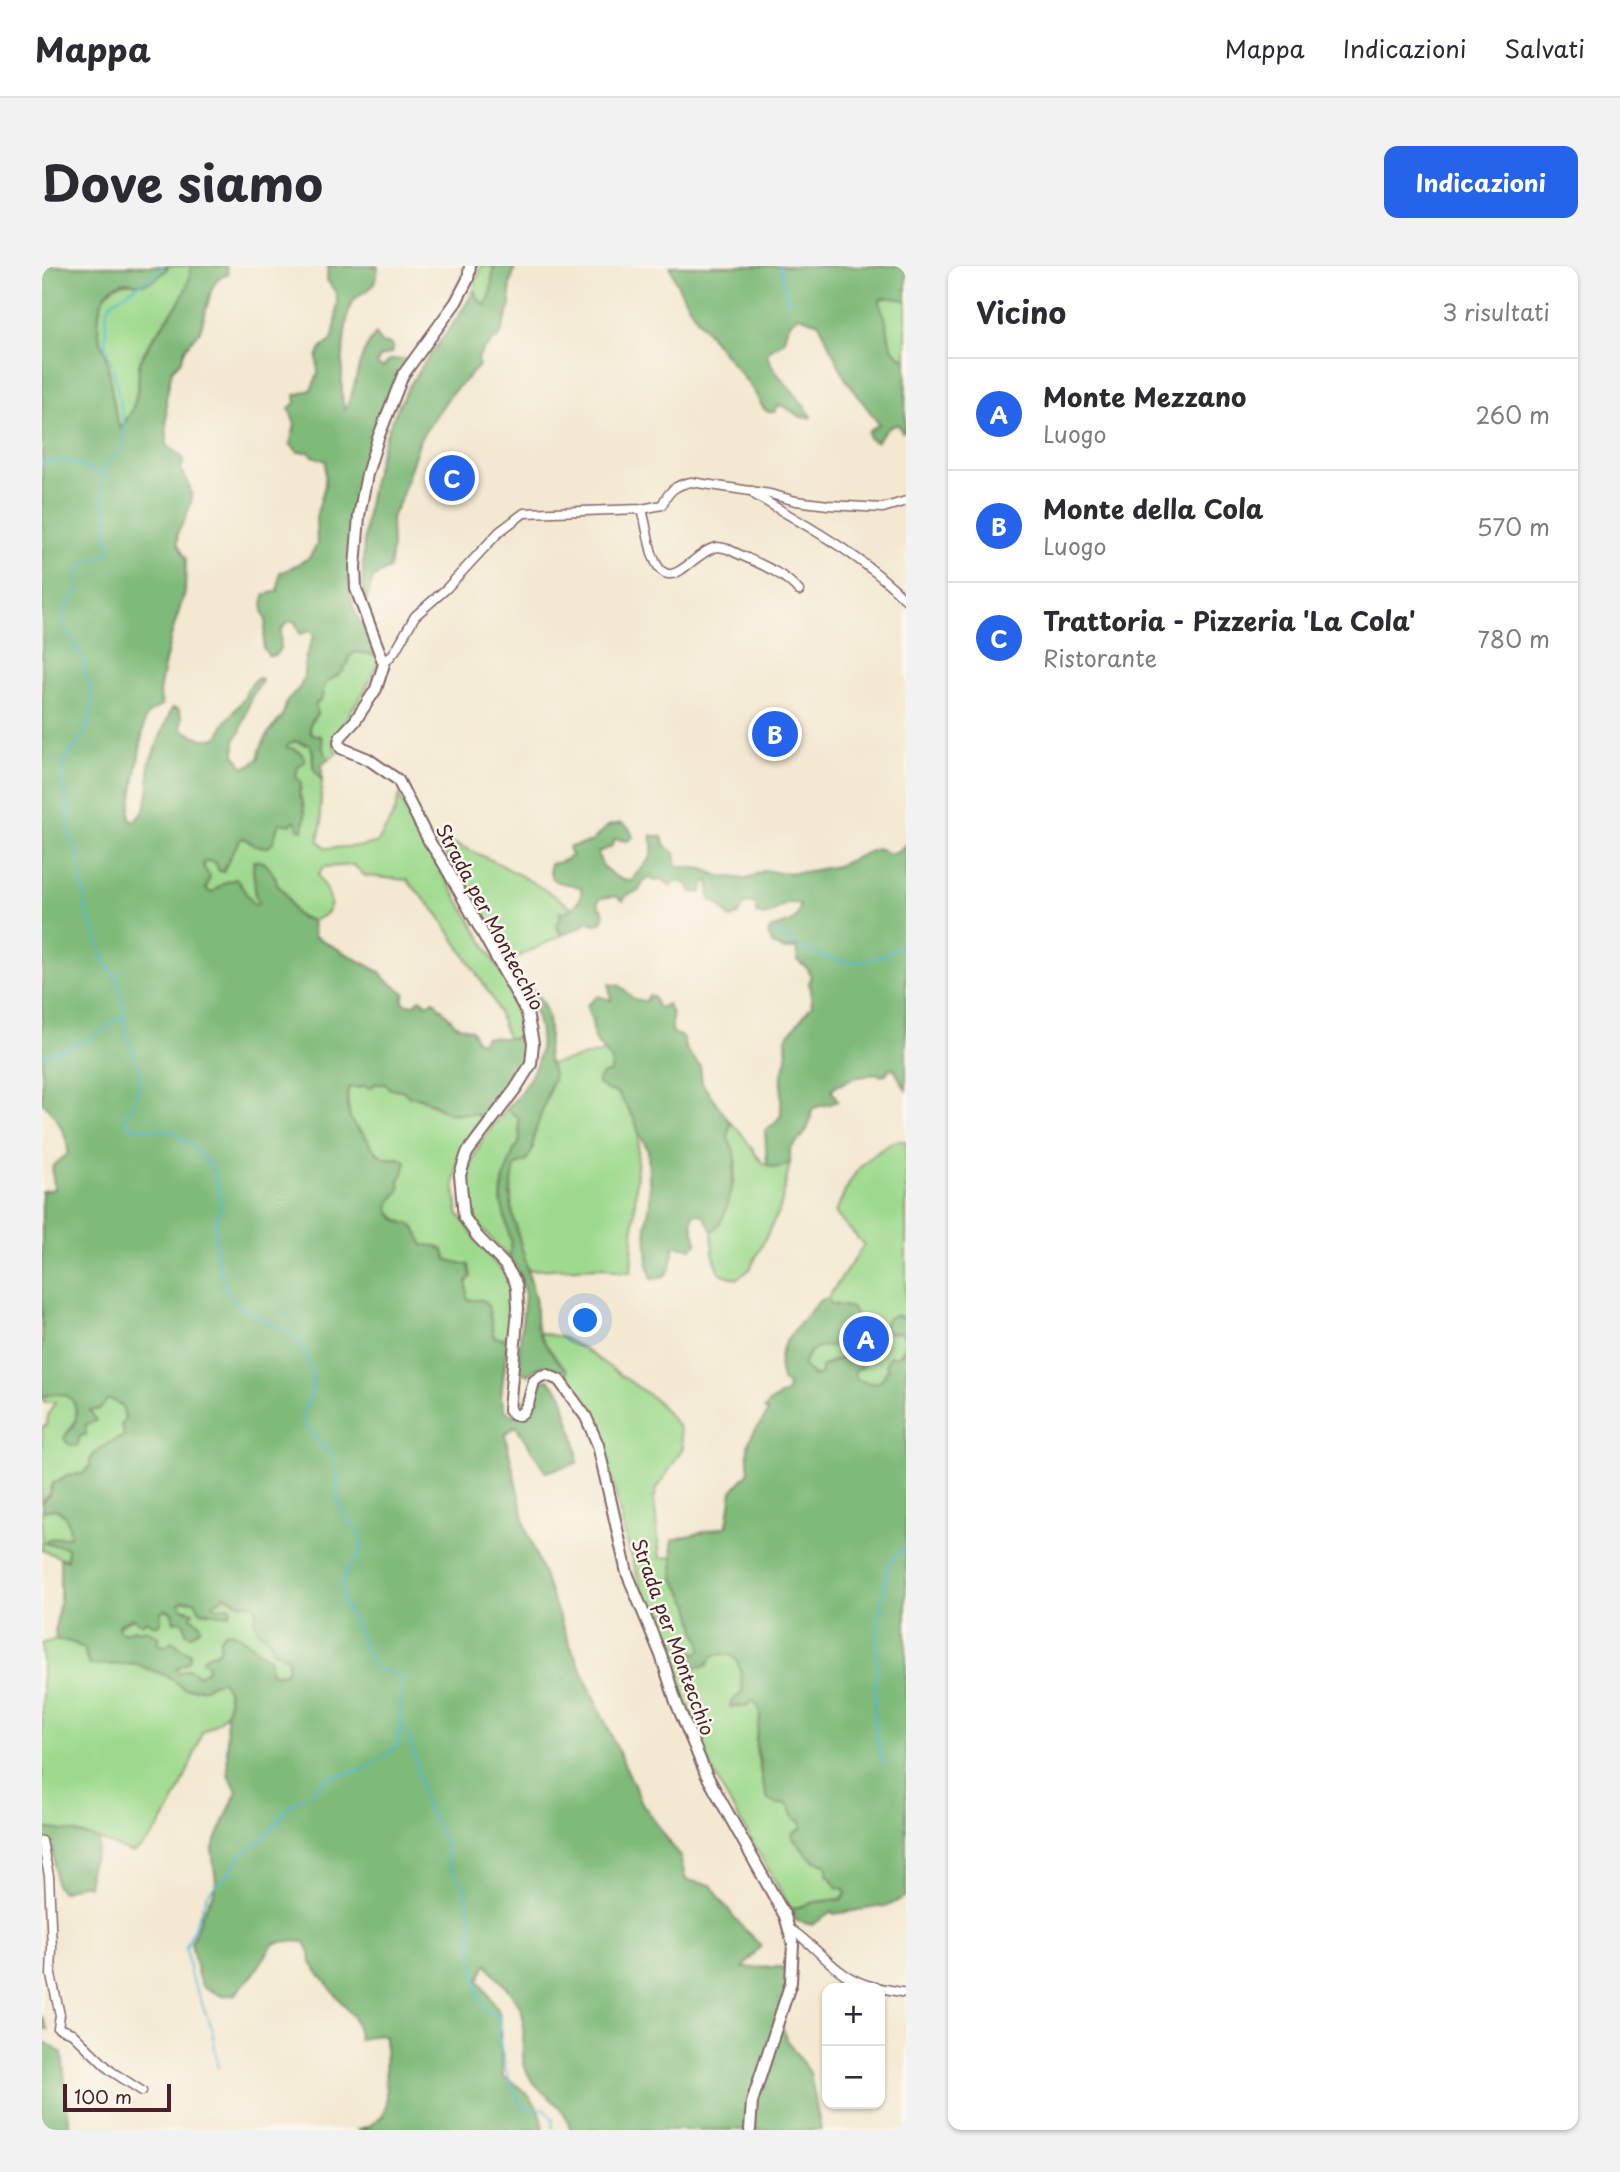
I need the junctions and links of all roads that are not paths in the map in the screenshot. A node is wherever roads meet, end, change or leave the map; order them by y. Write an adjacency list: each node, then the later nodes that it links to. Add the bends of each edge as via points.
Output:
1 (470, 266): 7 (street, via 456,302 403,375 365,485 356,589)
2 (752, 491): 3 (street, Strada per Montecchio, via 828,505 883,508); 4 (street, Strada per Montecchio, via 691,482 671,490 662,505); 6 (street, Strada per Montecchio, via 840,545)
3 (906, 501)
4 (642, 509): 5 (street, via 652,553 667,574 720,547 774,572); 7 (street, Strada per Montecchio, via 524,513 415,616)
5 (799, 591)
6 (906, 600)
7 (383, 664): 9 (street, Strada per Montecchio, via 376,689 341,736 341,748 368,759 398,780 527,1013 533,1043 531,1064 467,1153 460,1175 464,1217 515,1280 518,1308 509,1410 514,1415 523,1412 534,1381 547,1374 559,1380 586,1417 598,1445 626,1573 676,1702 706,1774)
8 (42, 1841): 13 (street, via 49,1877 51,1975 60,2015 58,2028 72,2033 111,2071)
9 (789, 1928): 10 (street, via 831,1965); 14 (street, Strada per Montecchio, via 791,1982 752,2102)
10 (860, 1983)
11 (885, 1989): 12 (street)
12 (906, 1993)
13 (142, 2091)
14 (750, 2130)

